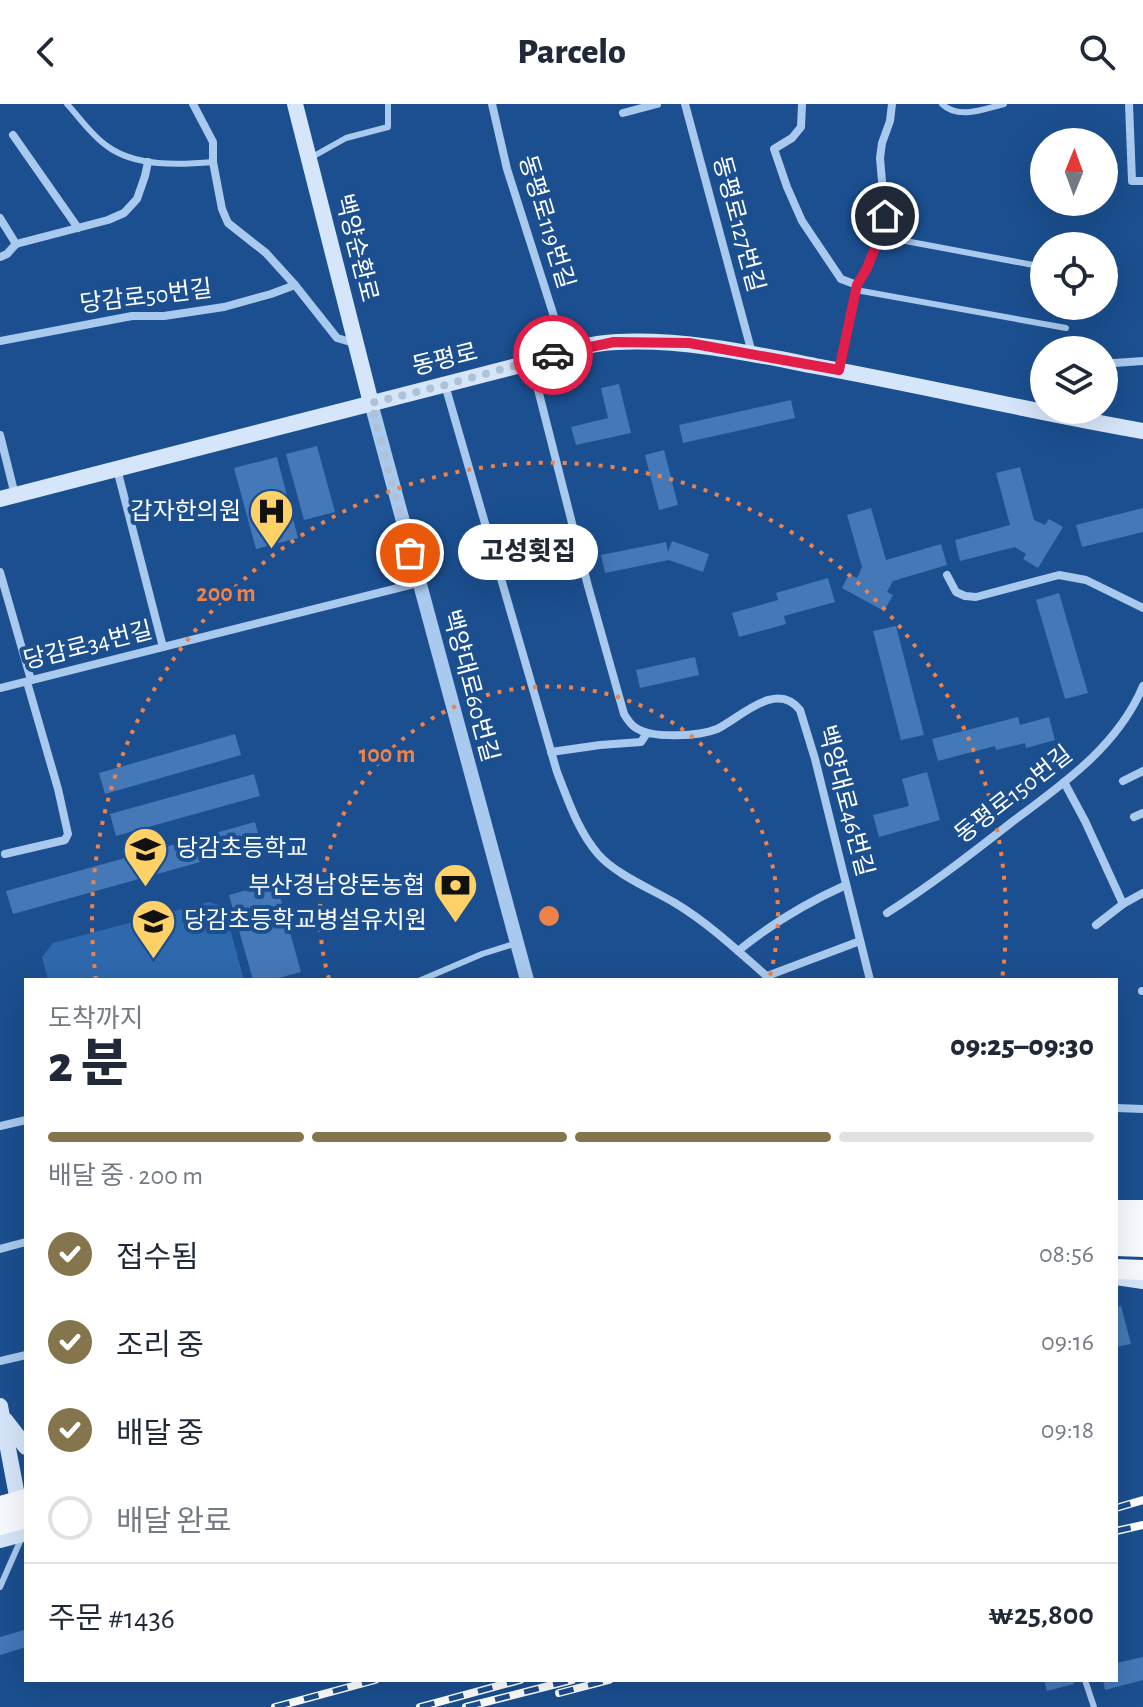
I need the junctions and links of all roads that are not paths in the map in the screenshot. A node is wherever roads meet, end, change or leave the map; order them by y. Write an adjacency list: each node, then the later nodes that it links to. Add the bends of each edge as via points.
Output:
1 (67, 104): 16 (lane, via 107,147)
2 (193, 104): 17 (street, via 213,142)
3 (295, 104): 15 (main road, 백양순환로)
4 (388, 104): 15 (lane, via 388,127 346,138)
5 (492, 104): 30 (street, 동평로119번길)
6 (657, 104): 13 (street)
7 (685, 104): 31 (street, 동평로127번길)
8 (802, 104): 26 (street, via 801,127 774,149 802,221 841,279)
9 (892, 104): 21 (street, via 880,158 885,216)
10 (942, 104): 11 (lane, via 966,113)
11 (1004, 104)
12 (1129, 104): 18 (street, via 1132,181)
13 (623, 113)
14 (13, 135): 20 (street)
15 (309, 158): 29 (main road, 백양순환로)
16 (148, 162): 17 (lane); 20 (street, via 137,199 124,213)
17 (213, 162): 25 (street, via 228,223)
18 (1143, 181)
19 (0, 218): 22 (street)
20 (78, 228): 22 (street)
21 (879, 236): 24 (lane); 26 (street)
22 (16, 244): 23 (street)
23 (0, 257)
24 (1030, 264)
25 (295, 285): 28 (street, 당감로50번길, via 224,307 132,316); 29 (street, via 337,338)
26 (857, 288): 27 (lane); 35 (street)
27 (1066, 328)
28 (0, 341)
29 (354, 343): 37 (main road, 백양순환로)
30 (565, 352): 31 (main road, 동평로, via 614,342 689,343); 33 (main road, 동평로)
31 (752, 354): 35 (main road, 동평로)
32 (1143, 361): 34 (street)
33 (531, 362): 36 (main road, 동평로); 52 (street, via 624,714)
34 (1118, 363)
35 (839, 370): 38 (main road, 동평로)
36 (445, 385): 37 (main road, 동평로); 53 (street)
37 (371, 403): 42 (main road, 동평로); 46 (street, 백양대로60번길)
38 (1030, 407)
39 (1112, 424): 40 (main road, 동평로)
40 (1143, 431)
41 (0, 435): 43 (street)
42 (117, 469): 43 (main road, 동평로); 48 (street)
43 (8, 497)
44 (0, 572): 49 (street)
45 (947, 575): 47 (street, via 956,592 976,597 1059,575 1086,580)
46 (418, 583): 48 (street, 당감로34번길); 64 (street, 백양대로60번길)
47 (1143, 608)
48 (163, 647): 49 (street, 당감로34번길)
49 (29, 681): 51 (street, 당감로34번길); 57 (street, via 68,834 65,840)
50 (1143, 686): 56 (street, 동평로150번길, via 1118,730)
51 (0, 688)
52 (647, 733): 53 (street, via 641,742); 58 (street, 백양대로46번길, via 692,734 716,729 768,700 796,704)
53 (551, 752): 65 (street, via 575,817 599,855)
54 (1143, 771): 55 (street)
55 (1123, 781)
56 (1064, 782): 60 (street); 61 (street, 동평로150번길)
57 (5, 854)
58 (846, 885): 63 (street, 백양대로46번길); 65 (street)
59 (1143, 893): 60 (street)
60 (1123, 904): 62 (street)
61 (887, 913)
62 (1096, 925)
63 (860, 941): 68 (street); 69 (street, 백양대로46번길)
64 (517, 943): 66 (lane); 67 (street, 백양대로60번길)
65 (738, 951): 68 (street)
66 (426, 978)
67 (526, 978)
68 (769, 978)
69 (869, 978)
70 (1118, 1108): 71 (street)
71 (1143, 1109)
72 (24, 1120): 73 (street)
73 (0, 1126)
74 (1118, 1210): 75 (highway)
75 (1143, 1210)
76 (1118, 1225): 77 (highway)
77 (1143, 1227)
78 (24, 1243): 81 (street)
79 (1118, 1246): 80 (highway)
80 (1143, 1247)
81 (0, 1249)
82 (1118, 1253): 83 (main road)
83 (1143, 1255)
84 (1118, 1269): 85 (highway)
85 (1143, 1270)
86 (1118, 1277): 87 (main road)
87 (1143, 1281)
88 (24, 1355): 89 (street)
89 (0, 1361)
90 (1, 1416): 91 (main road); 92 (main road)
91 (24, 1445)
92 (14, 1497): 94 (main road)
93 (0, 1525): 95 (highway)
94 (24, 1525)
95 (24, 1528)
96 (24, 1528): 98 (main road)
97 (24, 1530): 99 (lane)
98 (0, 1540)
99 (0, 1587)
100 (1086, 1682): 101 (lane)
101 (1094, 1707)

